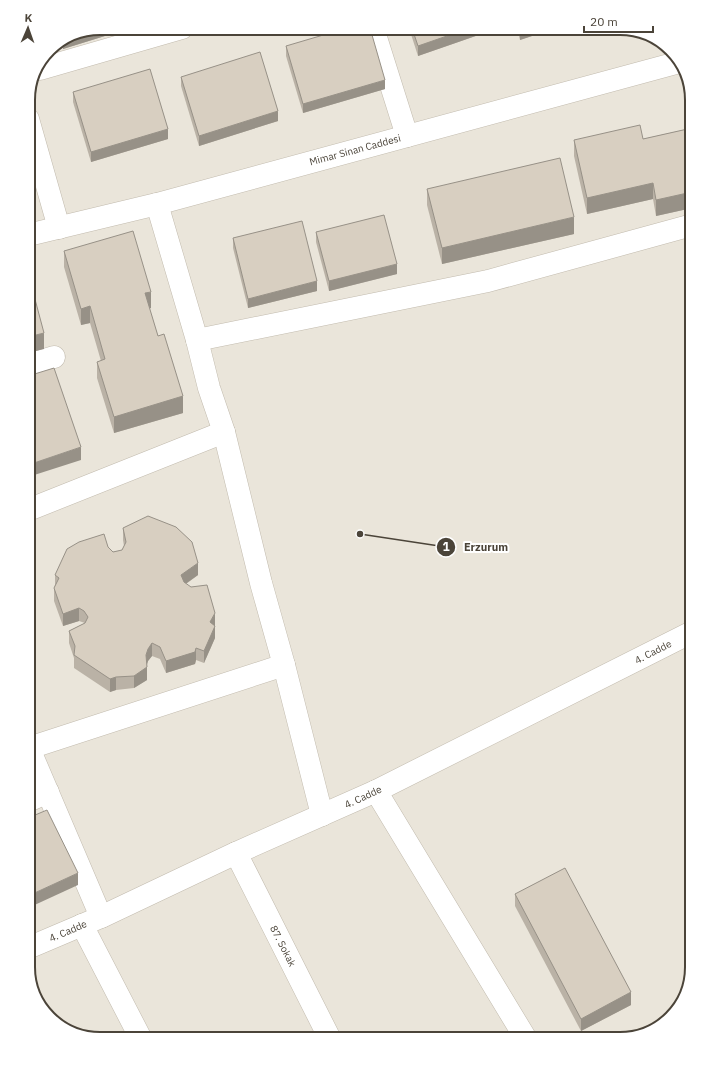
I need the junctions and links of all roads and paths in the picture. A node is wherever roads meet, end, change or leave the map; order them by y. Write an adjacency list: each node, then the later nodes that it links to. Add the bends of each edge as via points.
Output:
1 (145, 35): 4 (street)
2 (375, 35): 5 (street)
3 (673, 64): 5 (street, Mimar Sinan Caddesi)
4 (43, 69)
5 (407, 136): 7 (street, Mimar Sinan Caddesi)
6 (35, 143): 9 (street)
7 (157, 204): 9 (street, Mimar Sinan Caddesi); 11 (street)
8 (685, 227): 11 (street, via 488,282)
9 (60, 228): 10 (street, Mimar Sinan Caddesi)
10 (35, 233)
11 (197, 340): 14 (street, via 209,388)
12 (54, 357): 13 (street)
13 (35, 363)
14 (224, 432): 15 (street); 17 (street)
15 (35, 507)
16 (685, 636): 20 (street, 4. Cadde)
17 (284, 665): 18 (street); 23 (street)
18 (35, 745)
19 (35, 763): 21 (street)
20 (376, 791): 23 (street, 4. Cadde); 29 (street)
21 (48, 792): 22 (street); 25 (street)
22 (35, 798)
23 (322, 815): 24 (street, 4. Cadde)
24 (236, 853): 25 (street, 4. Cadde); 28 (street, 87. Sokak)
25 (91, 921): 26 (street, 4. Cadde); 27 (street)
26 (35, 945)
27 (137, 1032)
28 (326, 1032)
29 (522, 1032)

